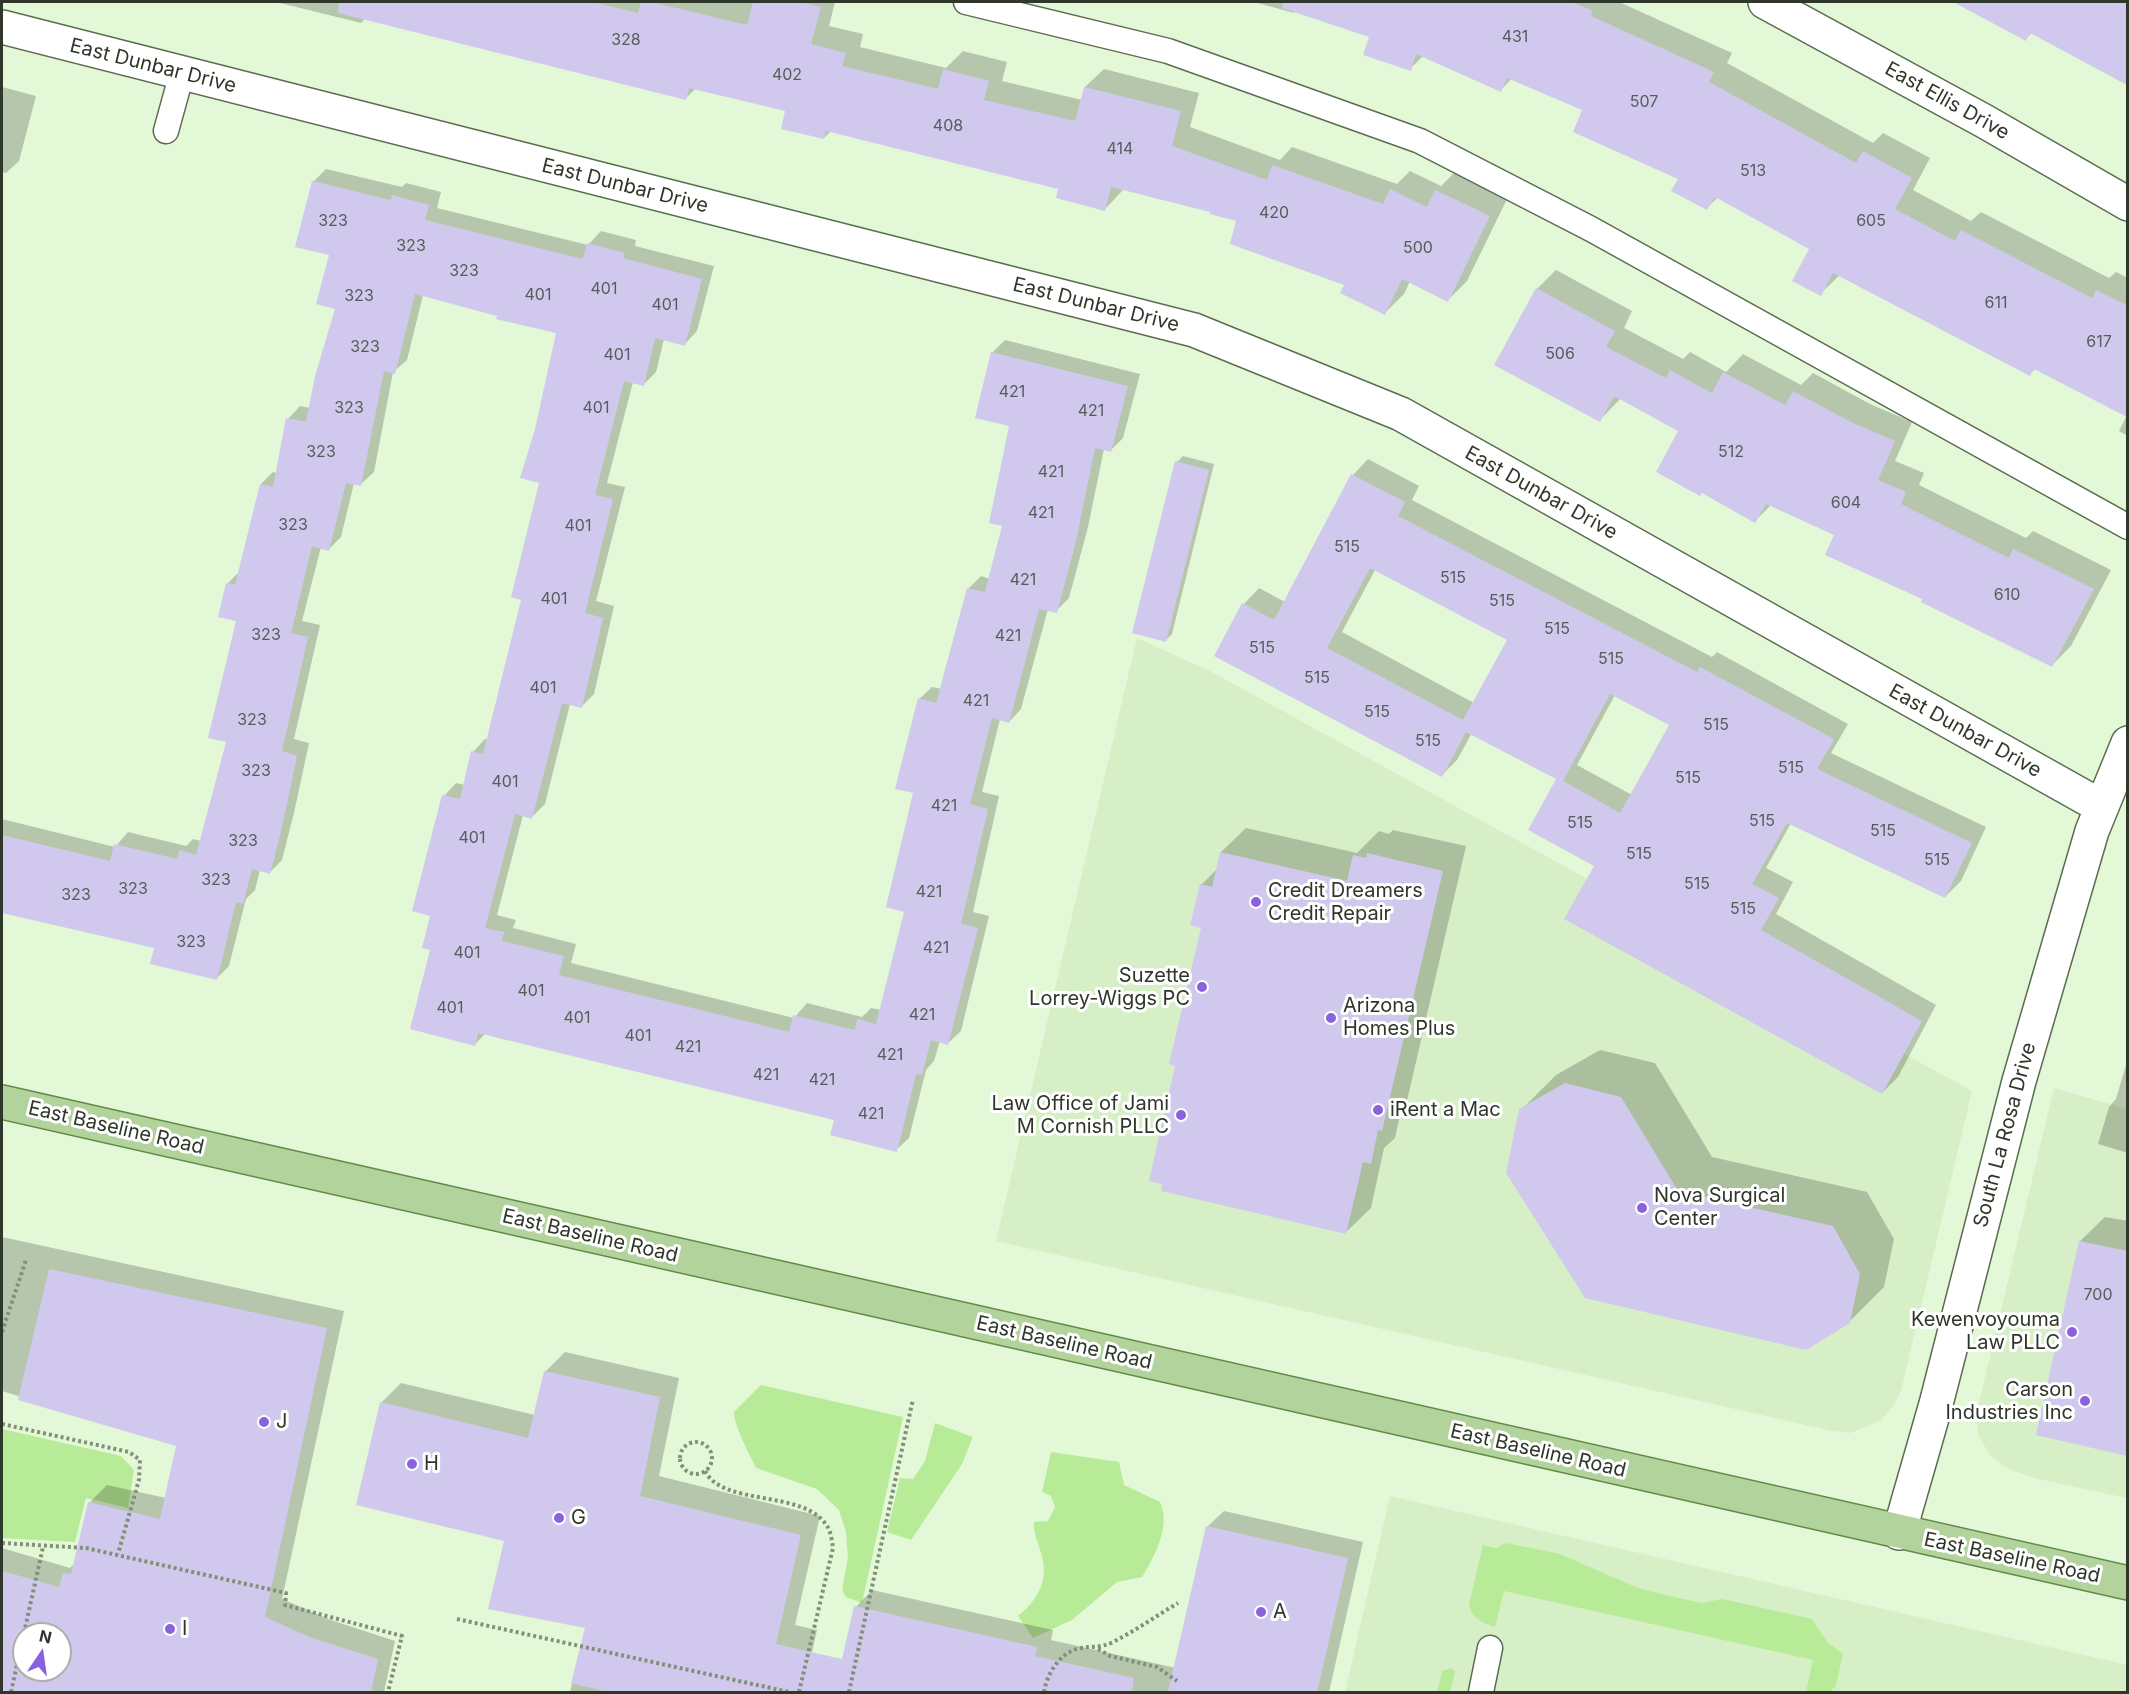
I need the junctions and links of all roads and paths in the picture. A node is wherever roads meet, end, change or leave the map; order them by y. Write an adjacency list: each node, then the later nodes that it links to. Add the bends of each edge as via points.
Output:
1 (966, 2): 7 (lane, via 1168,51 1420,141 1591,229)
2 (1765, 2): 6 (street, East Ellis Drive)
3 (2, 27): 4 (street, East Dunbar Drive)
4 (182, 73): 5 (lane); 9 (street, East Dunbar Drive, via 1194,330 1401,414)
5 (166, 131)
6 (2127, 204)
7 (2127, 526)
8 (2127, 743): 9 (street, South La Rosa Drive)
9 (2102, 807): 16 (street, South La Rosa Drive, via 1998,1157)
10 (2, 1102): 16 (main road, East Baseline Road)
11 (26, 1260): 12 (path)
12 (2, 1332)
13 (913, 1399): 30 (path)
14 (2, 1424): 19 (path, via 129,1452 140,1460 139,1480)
15 (705, 1471): 15 (path, via 695,1474 682,1467 680,1457 689,1444 704,1444 711,1452 711,1462); 29 (path, via 716,1485 796,1506 820,1518 827,1527 833,1548)
16 (1899, 1533): 20 (main road, East Baseline Road)
17 (2, 1543): 18 (path)
18 (44, 1547): 19 (path); 26 (path)
19 (118, 1554): 27 (path, via 286,1593 285,1605 402,1636)
20 (2127, 1583)
21 (1178, 1603): 23 (path)
22 (457, 1619): 28 (path)
23 (1098, 1648): 25 (path, via 1110,1656 1157,1667); 31 (path, via 1078,1648 1056,1663)
24 (1490, 1648): 32 (lane)
25 (1177, 1681)
26 (11, 1692)
27 (388, 1692)
28 (789, 1692)
29 (799, 1692)
30 (849, 1692)
31 (1044, 1692)
32 (1481, 1692)

